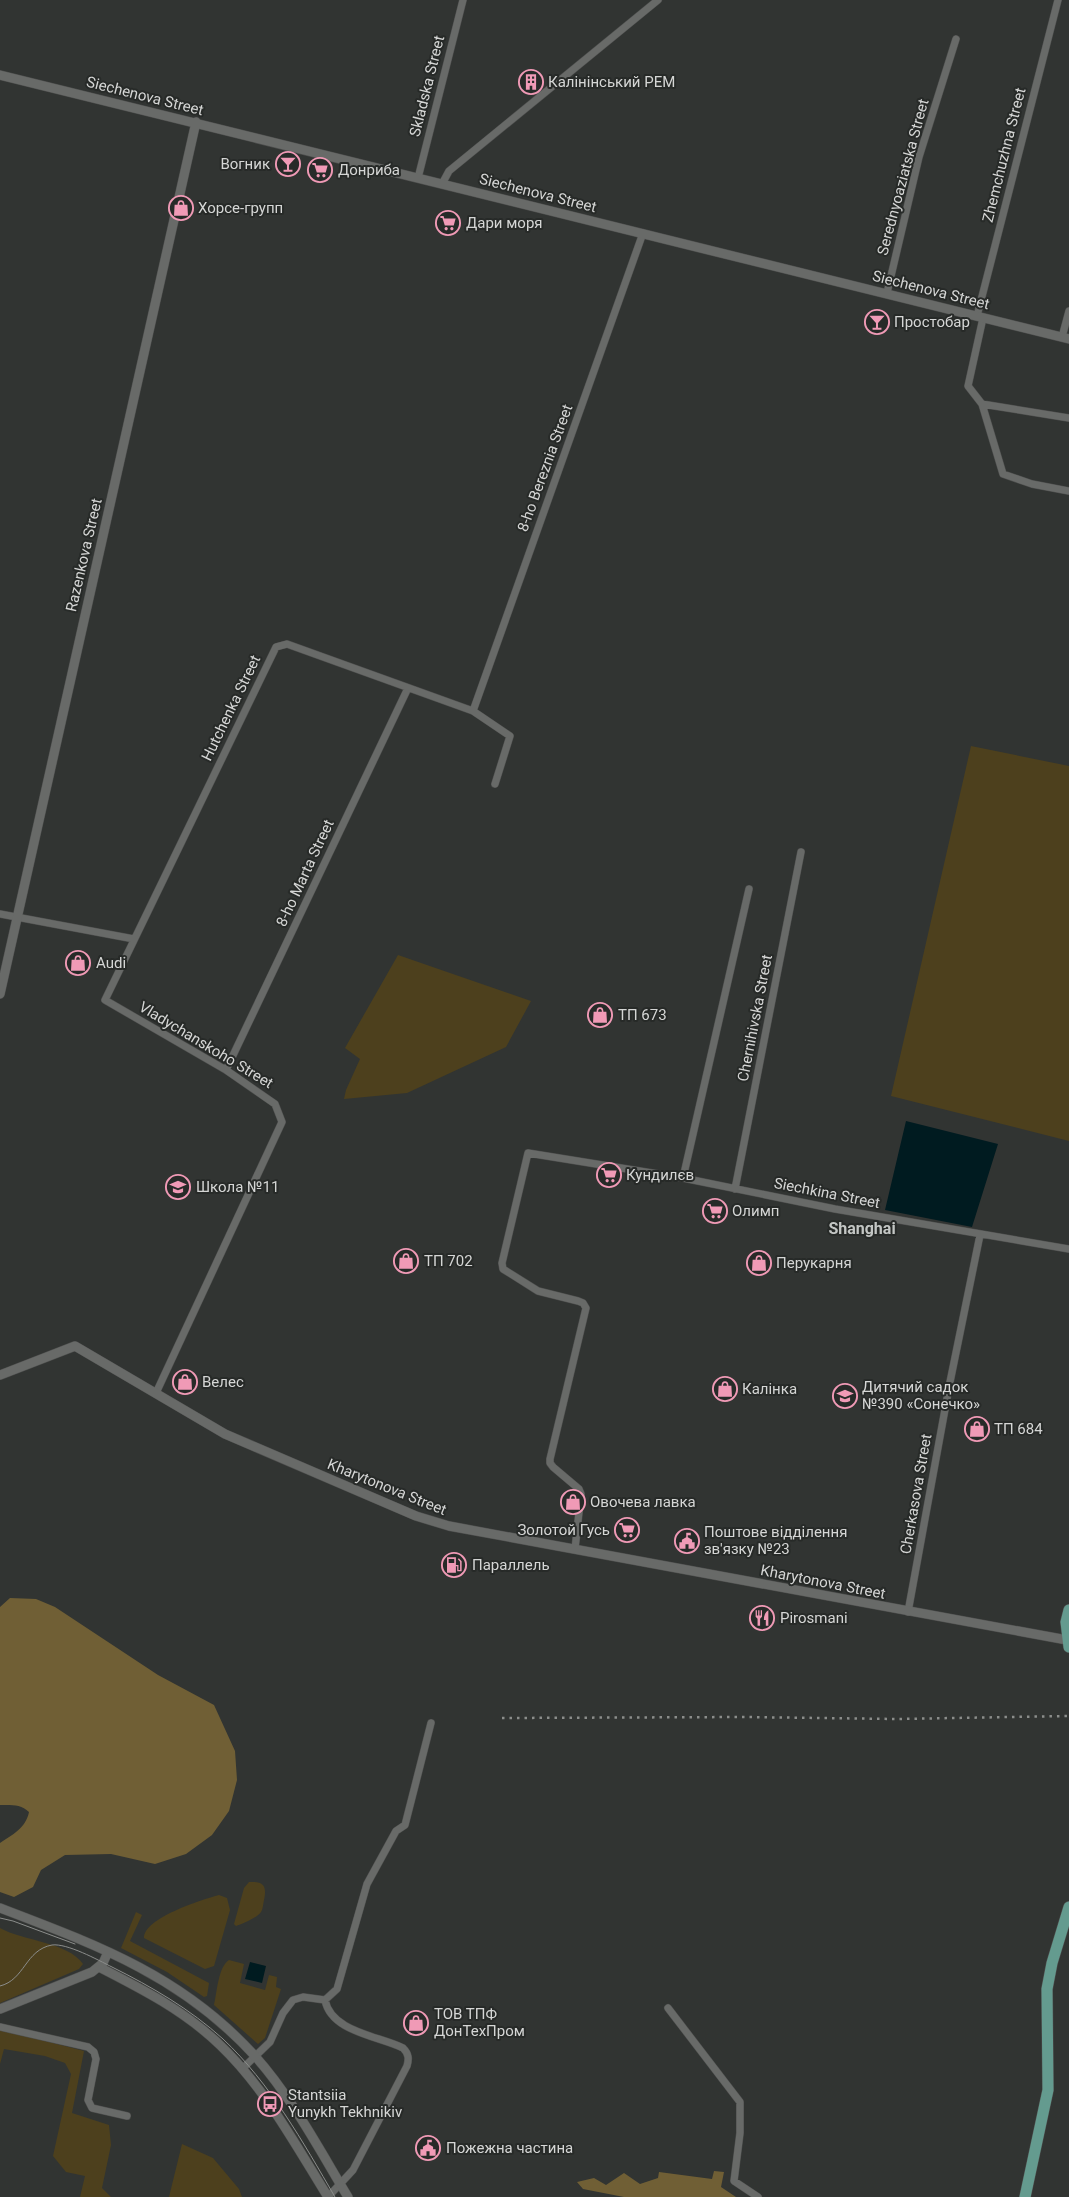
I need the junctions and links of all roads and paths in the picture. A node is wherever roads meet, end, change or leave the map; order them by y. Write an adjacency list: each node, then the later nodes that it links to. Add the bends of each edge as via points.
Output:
1 (463, 0): 7 (street, Skladska Street)
2 (658, 0): 8 (street, via 449,171)
3 (1058, 0): 12 (street, Zhemchuzhna Street)
4 (956, 39): 10 (street, Serednyoaziatska Street, via 919,156)
5 (0, 74): 6 (street, Siechenova Street)
6 (196, 122): 7 (street, Siechenova Street); 23 (street, Razenkova Street)
7 (418, 178): 8 (street, Siechenova Street)
8 (442, 184): 9 (street, Siechenova Street)
9 (642, 233): 10 (street, Siechenova Street); 18 (street, 8-ho Bereznia Street)
10 (887, 293): 12 (street, Siechenova Street)
11 (1069, 311): 13 (street)
12 (980, 317): 13 (street, Siechenova Street); 14 (street, Zhemchuzhna Street, via 968,386)
13 (1066, 338)
14 (982, 404): 15 (street); 16 (street, via 1002,474)
15 (1069, 418)
16 (1069, 491)
17 (408, 688): 18 (street, Hutchenka Street); 24 (street, Hutchenka Street, via 287,644 276,647); 27 (street, 8-ho Marta Street)
18 (473, 711): 19 (street, Hutchenka Street, via 510,736)
19 (495, 784)
20 (801, 852): 29 (street, Chernihivska Street)
21 (749, 889): 28 (street)
22 (0, 914): 23 (street)
23 (17, 918): 24 (street); 25 (street, Razenkova Street)
24 (134, 939): 26 (street, Hutchenka Street)
25 (0, 994)
26 (105, 1000): 27 (street, Vladychanskoho Street)
27 (226, 1070): 33 (street, Vladychanskoho Street, via 275,1104 282,1122)
28 (683, 1178): 29 (street, Siechkina Street); 34 (street, Siechkina Street, via 528,1153 503,1269 538,1292 578,1301 586,1308 550,1463 581,1494)
29 (735, 1189): 30 (street, Siechkina Street)
30 (980, 1235): 31 (street, Siechkina Street); 36 (street, Cherkasova Street)
31 (1069, 1249)
32 (0, 1375): 33 (street, Kharytonova Street, via 74,1346)
33 (156, 1393): 34 (street, Kharytonova Street, via 225,1434 416,1516 449,1526)
34 (575, 1548): 36 (street, Kharytonova Street)
35 (1069, 1610): 37 (main road, via 1066,1622)
36 (908, 1612): 37 (street, Kharytonova Street)
37 (1068, 1642)
38 (431, 1724): 43 (street, via 405,1825 396,1831 367,1884 339,1984)
39 (0, 1908): 41 (street)
40 (1069, 1908): 54 (main road, via 1047,1989 1048,2090)
41 (108, 1952): 42 (street); 47 (street, via 185,1993 231,2031)
42 (99, 1967): 45 (street); 48 (street, via 174,2008 219,2044)
43 (325, 2000): 47 (street, via 303,1996 293,2000 282,2013 270,2042); 50 (street, via 326,2007 340,2023 403,2048 408,2053 407,2066 353,2170)
44 (668, 2008): 53 (street, via 740,2102 734,2181)
45 (0, 2009)
46 (0, 2027): 49 (street, via 94,2052 96,2059 88,2105)
47 (255, 2056): 48 (street); 50 (street, via 283,2091)
48 (242, 2068): 51 (street, via 270,2104)
49 (128, 2116)
50 (340, 2184): 51 (street); 52 (street)
51 (328, 2197)
52 (348, 2197)
53 (758, 2197)
54 (1025, 2197)

